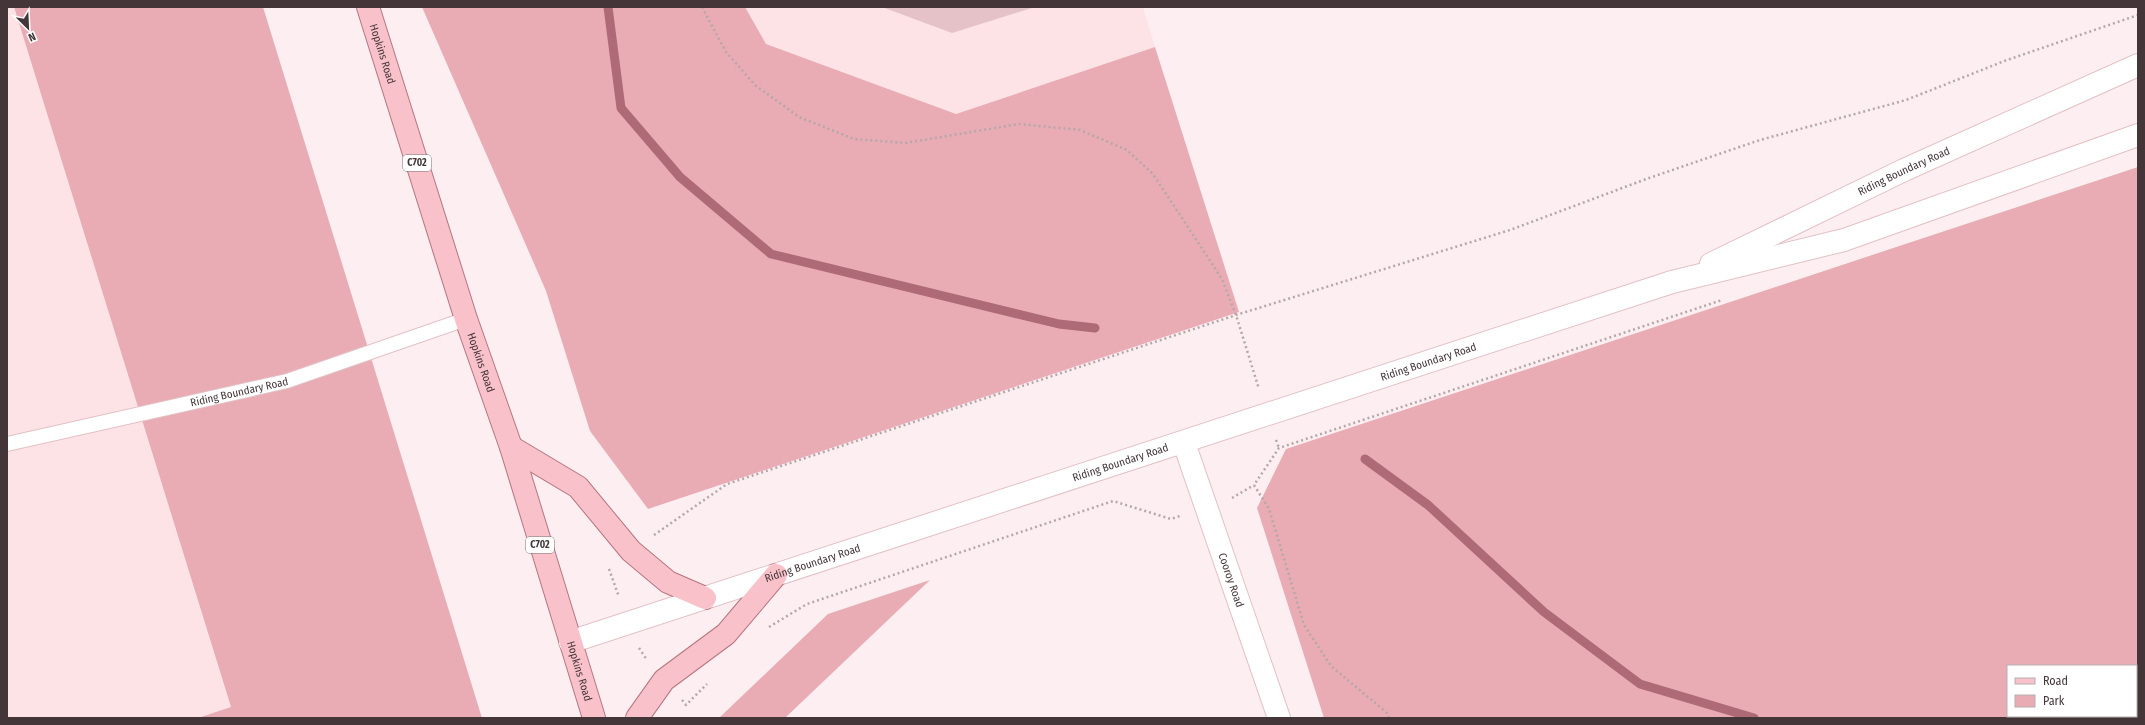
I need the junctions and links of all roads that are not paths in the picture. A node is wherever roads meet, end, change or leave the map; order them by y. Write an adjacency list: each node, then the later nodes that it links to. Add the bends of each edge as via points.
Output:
1 (368, 7): 5 (main road, Hopkins Road / C702)
2 (2138, 65): 4 (street, Riding Boundary Road, via 1904,170)
3 (2138, 135): 4 (street, Riding Boundary Road, via 1844,240)
4 (1672, 282): 6 (street, Riding Boundary Road)
5 (466, 320): 7 (lane, Riding Boundary Road, via 287,381); 8 (main road, Hopkins Road / C702)
6 (1184, 443): 9 (street, Riding Boundary Road); 14 (street, Cooroy Road)
7 (7, 444)
8 (511, 447): 10 (main road, via 578,487 631,551 668,582); 11 (main road, Hopkins Road / C702)
9 (776, 575): 10 (street, Riding Boundary Road); 13 (main road, via 726,634 664,680)
10 (705, 598): 11 (street, Riding Boundary Road)
11 (570, 642): 12 (main road, Hopkins Road / C702)
12 (594, 718)
13 (638, 718)
14 (1279, 718)

